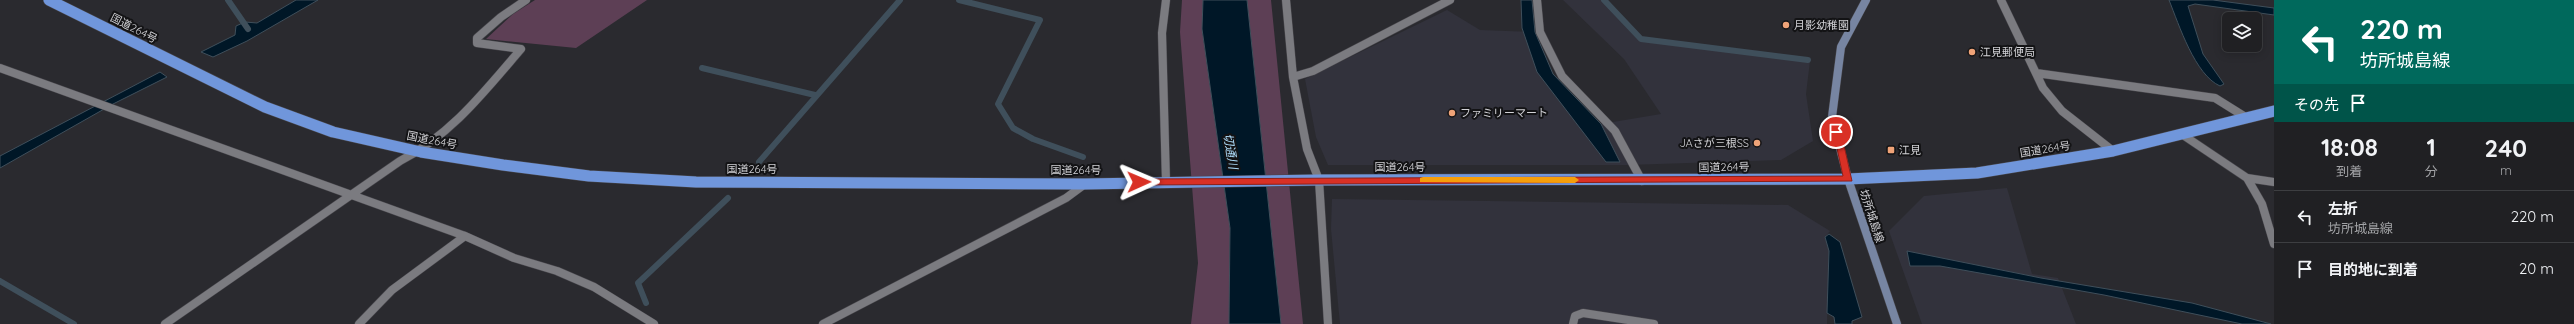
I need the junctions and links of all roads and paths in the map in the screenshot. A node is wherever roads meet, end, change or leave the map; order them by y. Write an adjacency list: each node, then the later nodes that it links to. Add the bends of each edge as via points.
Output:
1 (49, 0): 16 (highway, 国道264号, via 265,107 333,132)
2 (526, 0): 16 (street, via 477,38 477,43 521,49 455,123)
3 (1166, 0): 21 (street, via 1162,33)
4 (1286, 0): 11 (street)
5 (1450, 0): 11 (street, via 1313,71)
6 (1537, 0): 20 (street, via 1540,32 1562,76 1614,131)
7 (1866, 0): 17 (main road, 坊所城島線, via 1841,47 1832,117)
8 (2000, 0): 10 (street)
9 (0, 68): 24 (street)
10 (2036, 73): 13 (street, via 2215,98); 15 (street, via 2043,88 2062,111)
11 (1293, 76): 19 (street, via 1307,149)
12 (2274, 111): 13 (highway, 国道264号)
13 (2247, 118): 14 (highway, 国道264号)
14 (2183, 135): 15 (highway, 国道264号); 18 (street)
15 (2112, 151): 17 (highway, 国道264号, via 1977,173)
16 (421, 152): 23 (highway, 国道264号, via 589,176 696,182); 24 (street, via 400,161)
17 (1848, 178): 20 (highway, 国道264号); 34 (main road, 坊所城島線)
18 (2247, 178): 22 (street); 26 (street, via 2262,204)
19 (1319, 180): 20 (highway, 国道264号); 21 (highway, 国道264号); 31 (street)
20 (1642, 181)
21 (1166, 182): 23 (highway, 国道264号)
22 (2274, 182)
23 (1085, 184): 30 (street, via 1066,198)
24 (352, 195): 25 (street); 27 (street)
25 (465, 236): 28 (street, via 392,290); 29 (street, via 514,258 557,271 594,287)
26 (2274, 244)
27 (165, 324)
28 (359, 324)
29 (654, 324)
30 (823, 324)
31 (1328, 324)
32 (1573, 324): 33 (street, via 1575,316 1583,313)
33 (1654, 324)
34 (1897, 324)

